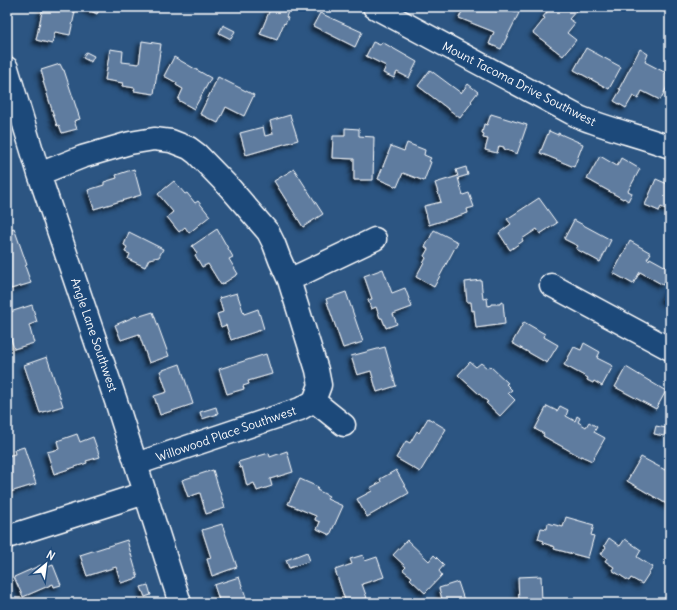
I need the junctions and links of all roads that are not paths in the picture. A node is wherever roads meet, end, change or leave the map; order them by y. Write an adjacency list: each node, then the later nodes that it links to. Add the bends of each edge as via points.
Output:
1 (374, 7): 3 (street, Mount Tacoma Drive Southwest, via 579,117)
2 (7, 68): 4 (street, Angle Lane Southwest)
3 (670, 147)
4 (39, 174): 6 (street, via 82,157 130,143 154,139 171,141 189,148 230,188 268,232); 11 (street, Angle Lane Southwest)
5 (375, 239): 6 (street)
6 (289, 280): 9 (street, via 317,370 320,385)
7 (551, 285): 8 (street)
8 (670, 349)
9 (314, 401): 10 (street); 11 (street, Willowood Place Southwest, via 300,409)
10 (344, 425)
11 (136, 464): 12 (street, Angle Lane Southwest)
12 (145, 493): 13 (street); 14 (street, Angle Lane Southwest)
13 (7, 537)
14 (180, 603)

